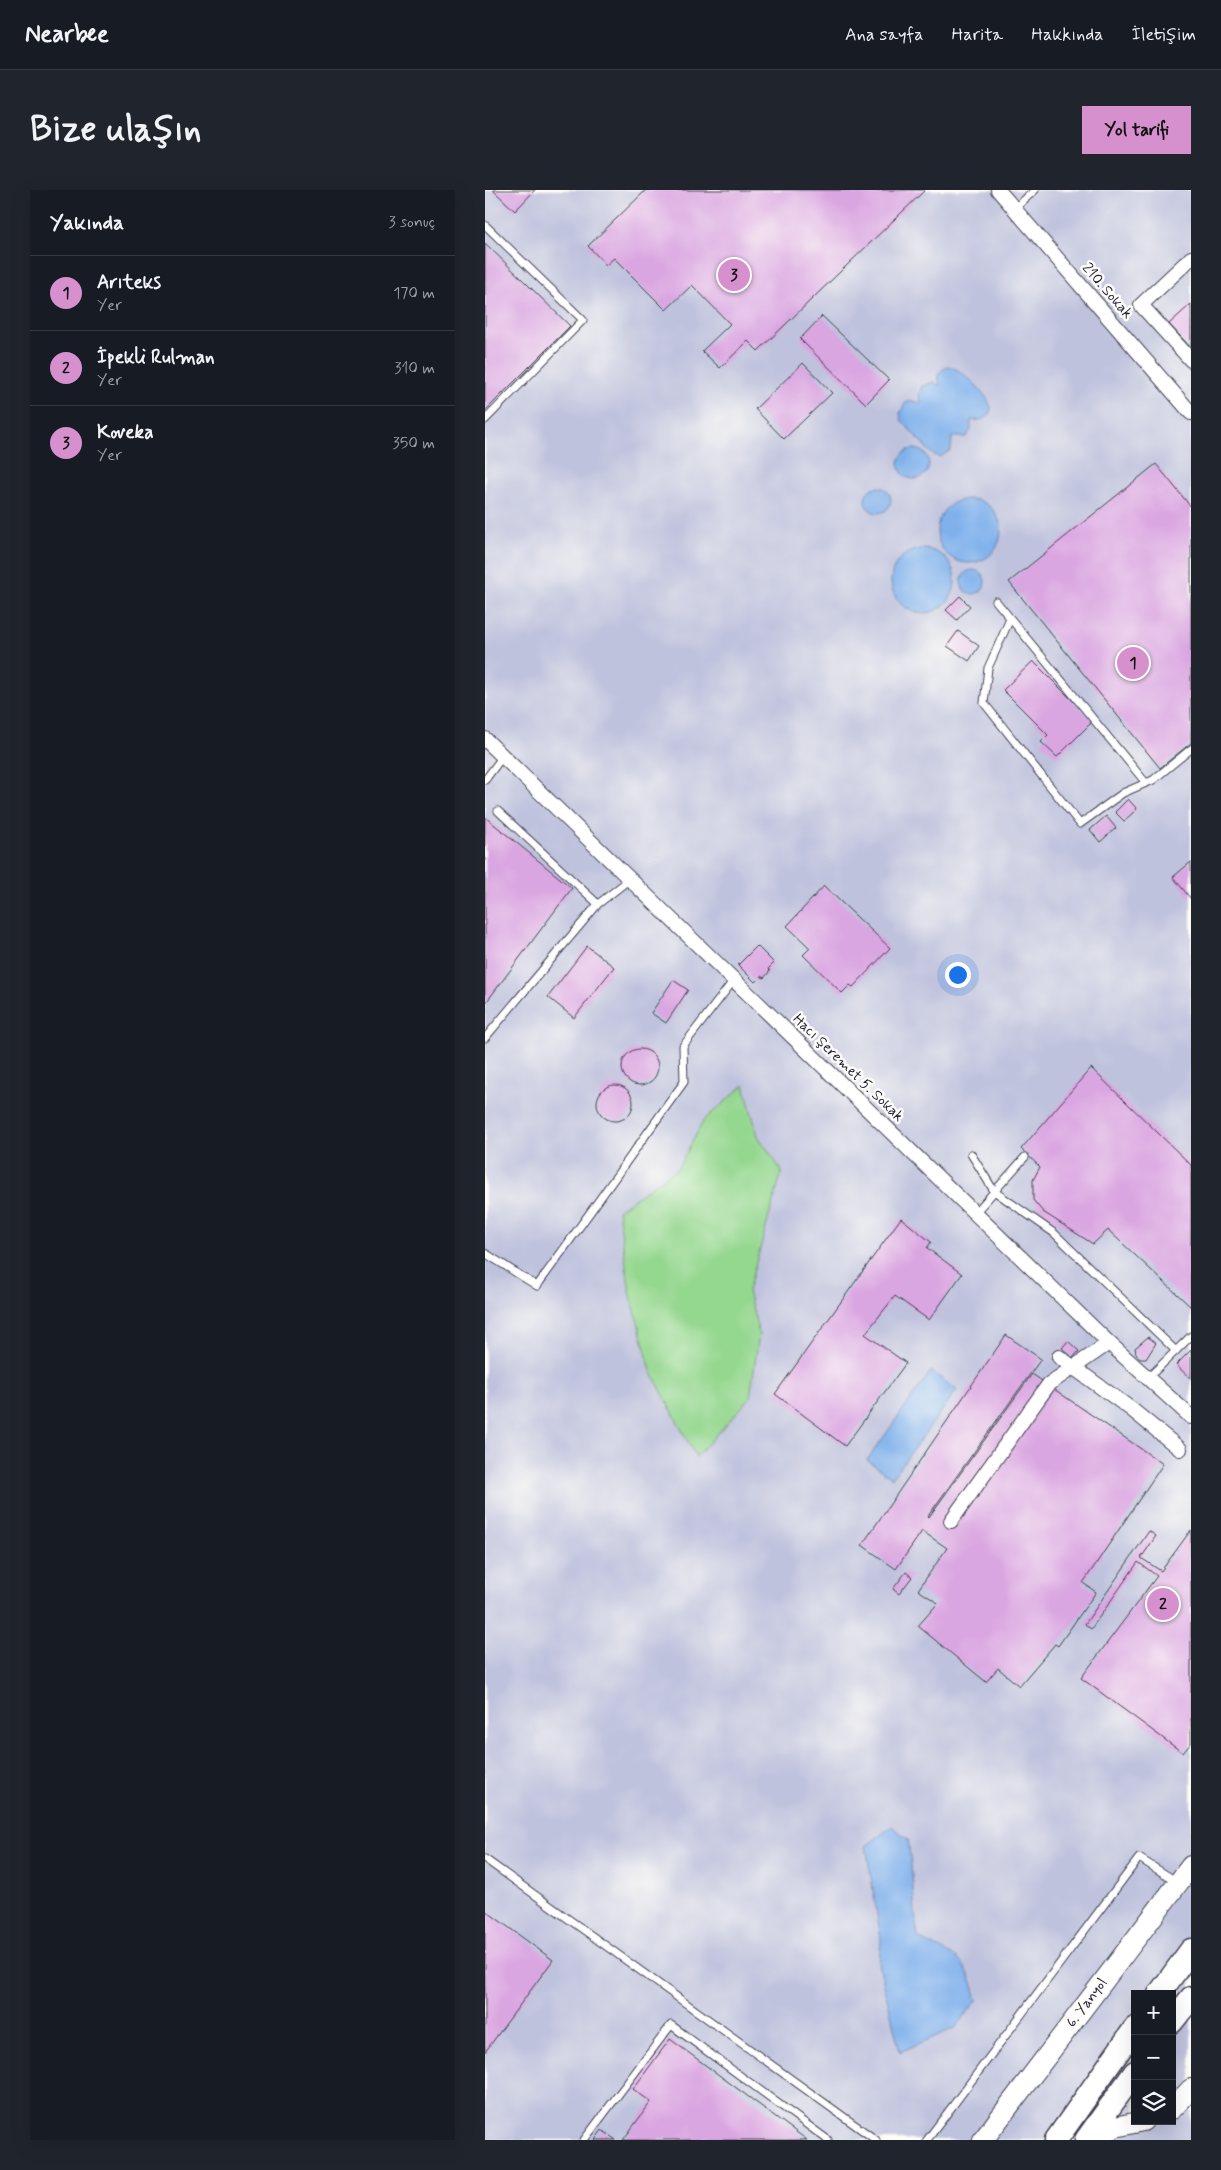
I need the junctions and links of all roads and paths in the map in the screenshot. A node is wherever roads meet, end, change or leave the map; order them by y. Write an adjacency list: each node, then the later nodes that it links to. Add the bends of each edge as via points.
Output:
1 (998, 190): 3 (street, 210. Sokak)
2 (1035, 190): 3 (lane)
3 (1014, 208): 7 (street, 210. Sokak)
4 (485, 225): 8 (lane, via 583,320)
5 (1191, 258): 6 (street, via 1141,305)
6 (1191, 360)
7 (1191, 413)
8 (485, 420)
9 (997, 601): 10 (lane)
10 (1010, 619): 15 (lane); 15 (lane, via 988,668 984,703 1080,824 1123,793)
11 (485, 739): 13 (street, Hacı Şeremet 5. Sokak)
12 (1191, 749): 15 (lane)
13 (503, 756): 14 (lane); 17 (street, Hacı Şeremet 5. Sokak)
14 (485, 780)
15 (1146, 783)
16 (498, 811): 18 (lane)
17 (630, 879): 18 (lane); 19 (street, Hacı Şeremet 5. Sokak)
18 (598, 904): 20 (lane)
19 (734, 980): 24 (street, Hacı Şeremet 5. Sokak); 25 (lane, via 683,1046 684,1082 537,1286)
20 (485, 1038)
21 (971, 1154): 23 (lane)
22 (1025, 1157): 23 (lane)
23 (994, 1191): 24 (lane); 28 (lane, via 1053,1233)
24 (975, 1213): 27 (street, Hacı Şeremet 5. Sokak)
25 (485, 1253)
26 (1191, 1336): 28 (lane)
27 (1109, 1343): 30 (street); 31 (street, Hacı Şeremet 5. Sokak)
28 (1176, 1351): 31 (lane)
29 (1059, 1357): 30 (street)
30 (1075, 1368): 33 (street); 34 (street, via 1049,1384)
31 (1148, 1378): 32 (street, Hacı Şeremet 5. Sokak)
32 (1191, 1417)
33 (1180, 1449)
34 (951, 1522)
35 (485, 1859): 49 (lane)
36 (1191, 1866): 37 (main road, 6. Yanyol)
37 (1179, 1882): 50 (lane, via 1139,1858); 51 (main road, 6. Yanyol)
38 (1191, 1950): 39 (main road)
39 (1162, 1990)
40 (1191, 1998): 41 (main road)
41 (1176, 2017)
42 (1131, 2034): 52 (main road)
43 (1131, 2078): 53 (main road)
44 (1191, 2089): 45 (main road)
45 (1176, 2104)
46 (1131, 2124): 54 (main road, via 1115,2127)
47 (584, 2140): 48 (lane, via 671,2025)
48 (828, 2140)
49 (877, 2140)
50 (927, 2140)
51 (983, 2140)
52 (1056, 2140)
53 (1087, 2140)
54 (1093, 2140)

